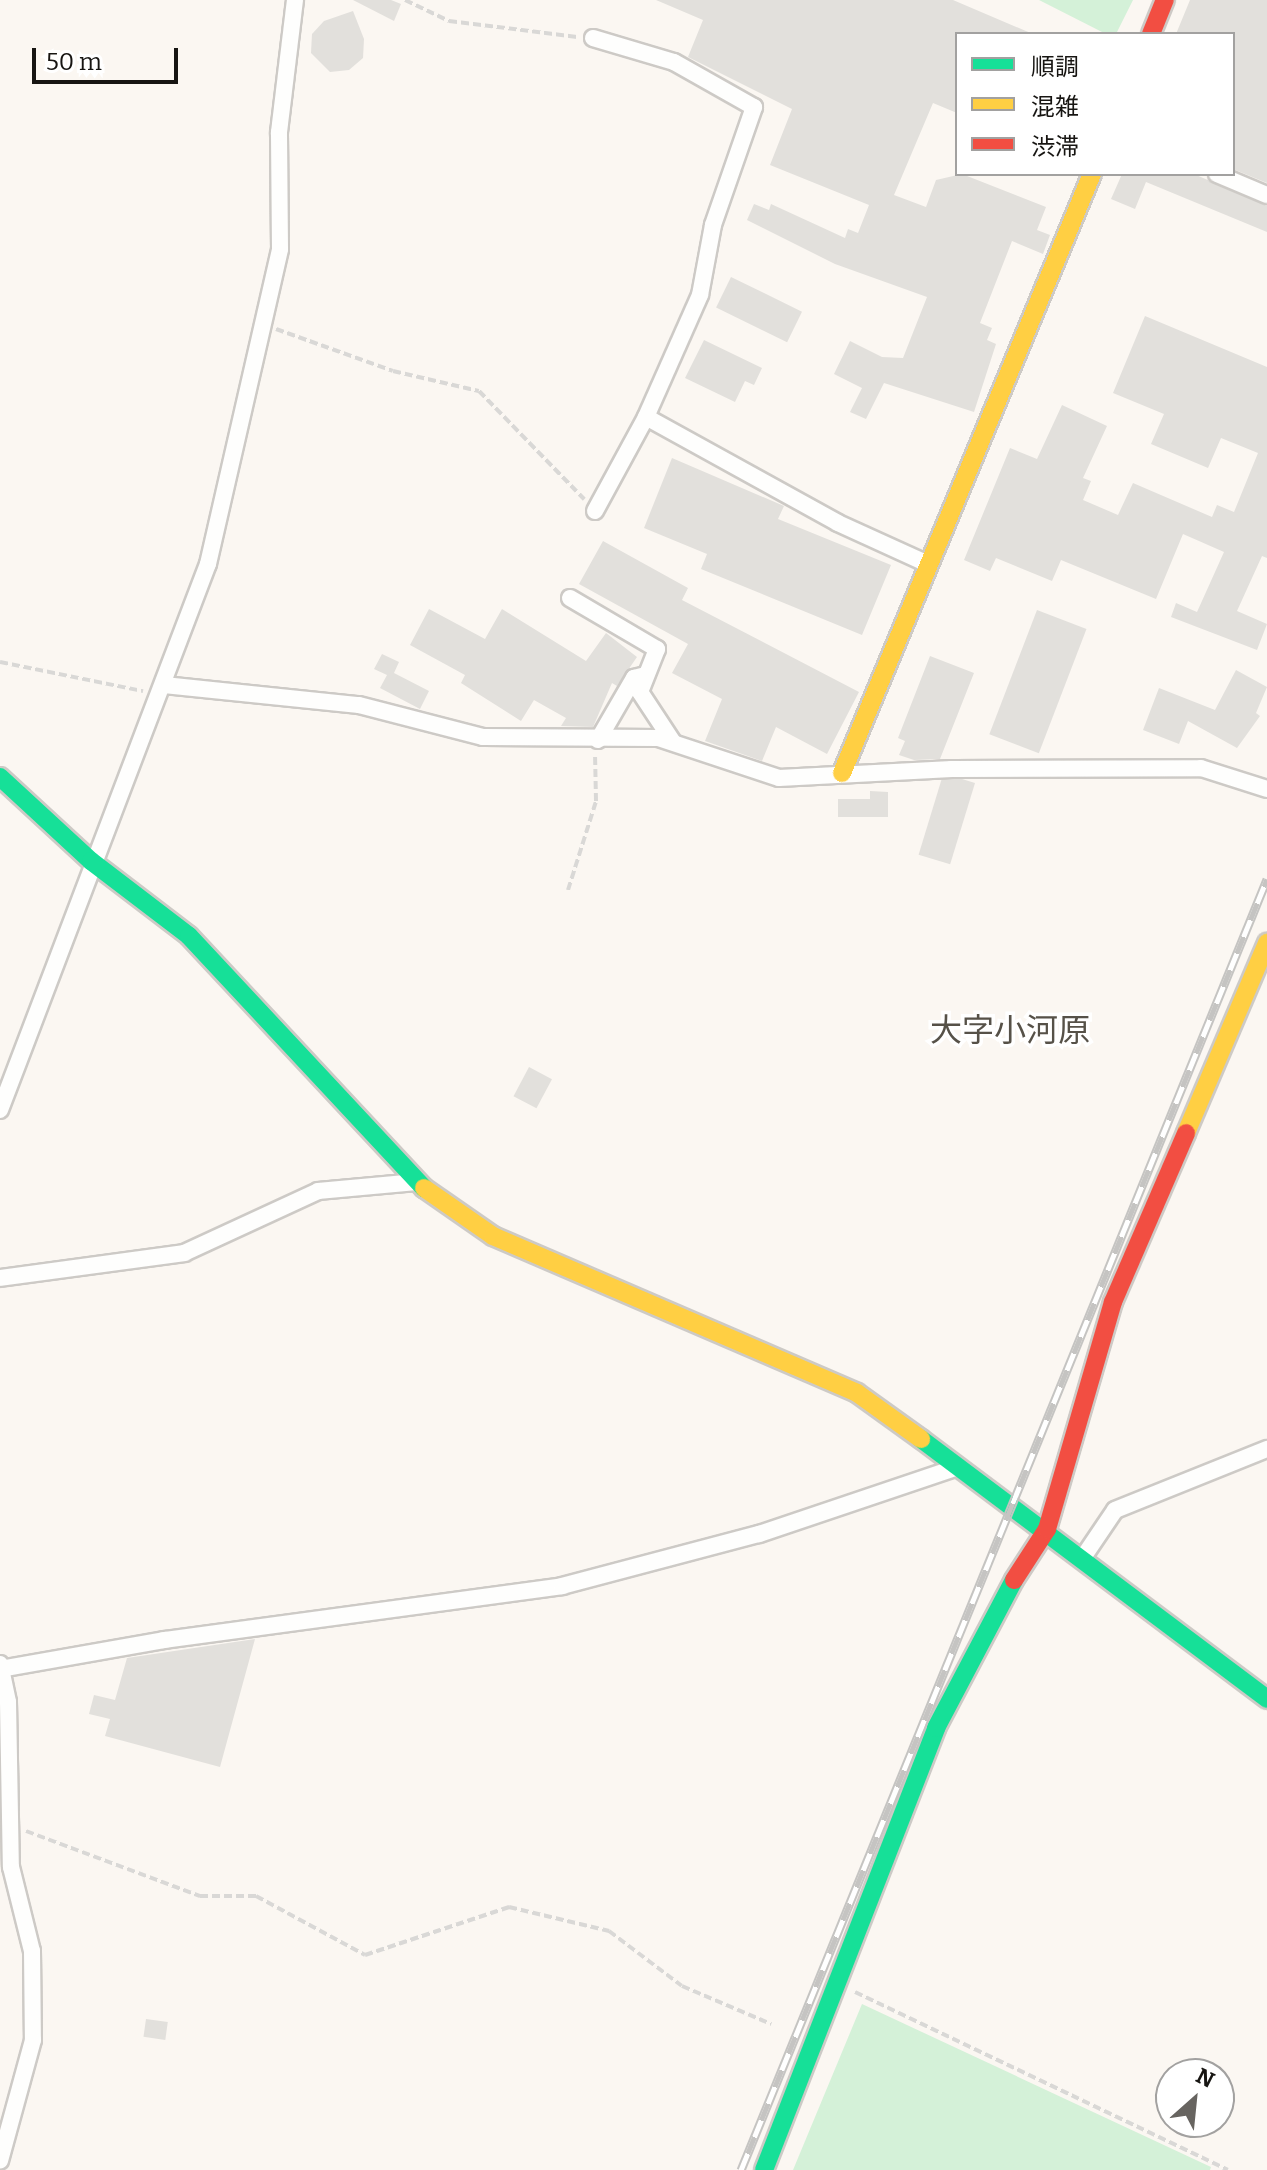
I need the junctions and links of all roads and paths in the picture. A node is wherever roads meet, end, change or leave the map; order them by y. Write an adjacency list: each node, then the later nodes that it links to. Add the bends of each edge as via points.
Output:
1 (295, 0): 9 (street, via 279,132 280,249)
2 (405, 0): 5 (path, via 449,21)
3 (1165, 0): 4 (street)
4 (1152, 32)
5 (593, 38): 10 (street, via 674,62 754,107 713,225 700,295)
6 (1091, 176): 12 (street)
7 (1222, 176): 8 (street)
8 (1267, 195)
9 (262, 325): 11 (path, via 393,371 479,391); 16 (street, via 208,564)
10 (646, 417): 11 (street); 12 (street, via 838,523)
11 (595, 511)
12 (928, 564): 19 (street)
13 (570, 598): 15 (street, via 657,649)
14 (0, 662): 16 (path)
15 (645, 675): 17 (street, via 634,678); 18 (street, via 640,692)
16 (162, 688): 17 (street, via 359,705 483,737); 22 (street)
17 (595, 740): 18 (street); 23 (path, via 600,778 596,801)
18 (673, 742): 19 (street, via 779,778 812,781)
19 (842, 773): 21 (street, via 1201,768)
20 (0, 777): 22 (street)
21 (1267, 789)
22 (91, 861): 25 (street); 26 (street, via 189,936)
23 (568, 890)
24 (1267, 943): 30 (street, via 1113,1302)
25 (0, 1110)
26 (417, 1182): 27 (street, via 318,1191 184,1253); 29 (street, via 474,1227 857,1393)
27 (0, 1278)
28 (1267, 1449): 31 (street, via 1115,1510)
29 (955, 1468): 30 (street); 32 (street, via 759,1534 562,1586)
30 (1047, 1529): 31 (street); 35 (street, via 985,1626 936,1728)
31 (1084, 1556): 33 (street)
32 (1, 1667): 34 (street)
33 (1267, 1699)
34 (10, 1826): 36 (path, via 200,1896 256,1896 365,1955 509,1907 609,1931 682,1986); 37 (street, via 11,1867 32,1951 33,2040)
35 (839, 1984): 38 (street); 39 (path)
36 (771, 2024)
37 (0, 2161)
38 (764, 2170)
39 (1228, 2170)

